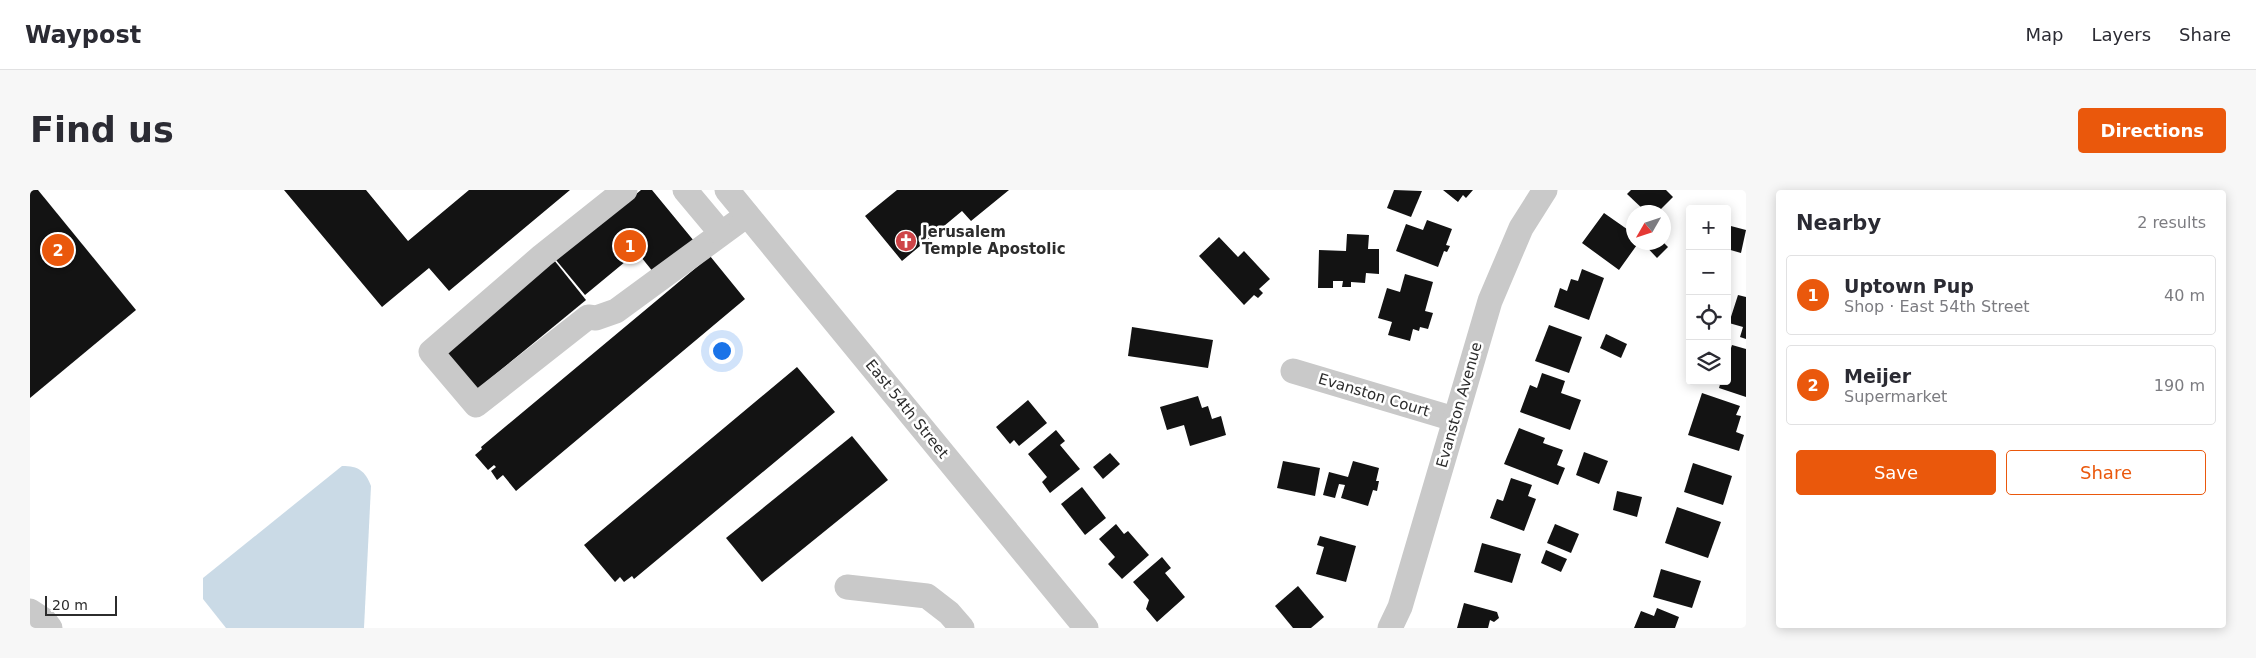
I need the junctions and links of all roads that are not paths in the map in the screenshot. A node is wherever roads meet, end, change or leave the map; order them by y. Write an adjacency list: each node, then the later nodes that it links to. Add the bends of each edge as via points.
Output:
1 (625, 190): 6 (street, via 542,256 431,352 476,405 588,317 596,318 616,311)
2 (685, 190): 6 (street)
3 (727, 190): 5 (street, East 54th Street)
4 (1545, 190): 8 (street, Evanston Avenue, via 1521,228 1498,279)
5 (747, 214): 6 (street); 13 (street, East 54th Street)
6 (721, 233)
7 (1294, 370): 8 (street, Evanston Court)
8 (1454, 419): 14 (street, Evanston Avenue, via 1400,607)
9 (847, 587): 12 (street, via 927,596)
10 (30, 611): 11 (street)
11 (50, 628)
12 (962, 628)
13 (1086, 628)
14 (1390, 628)

